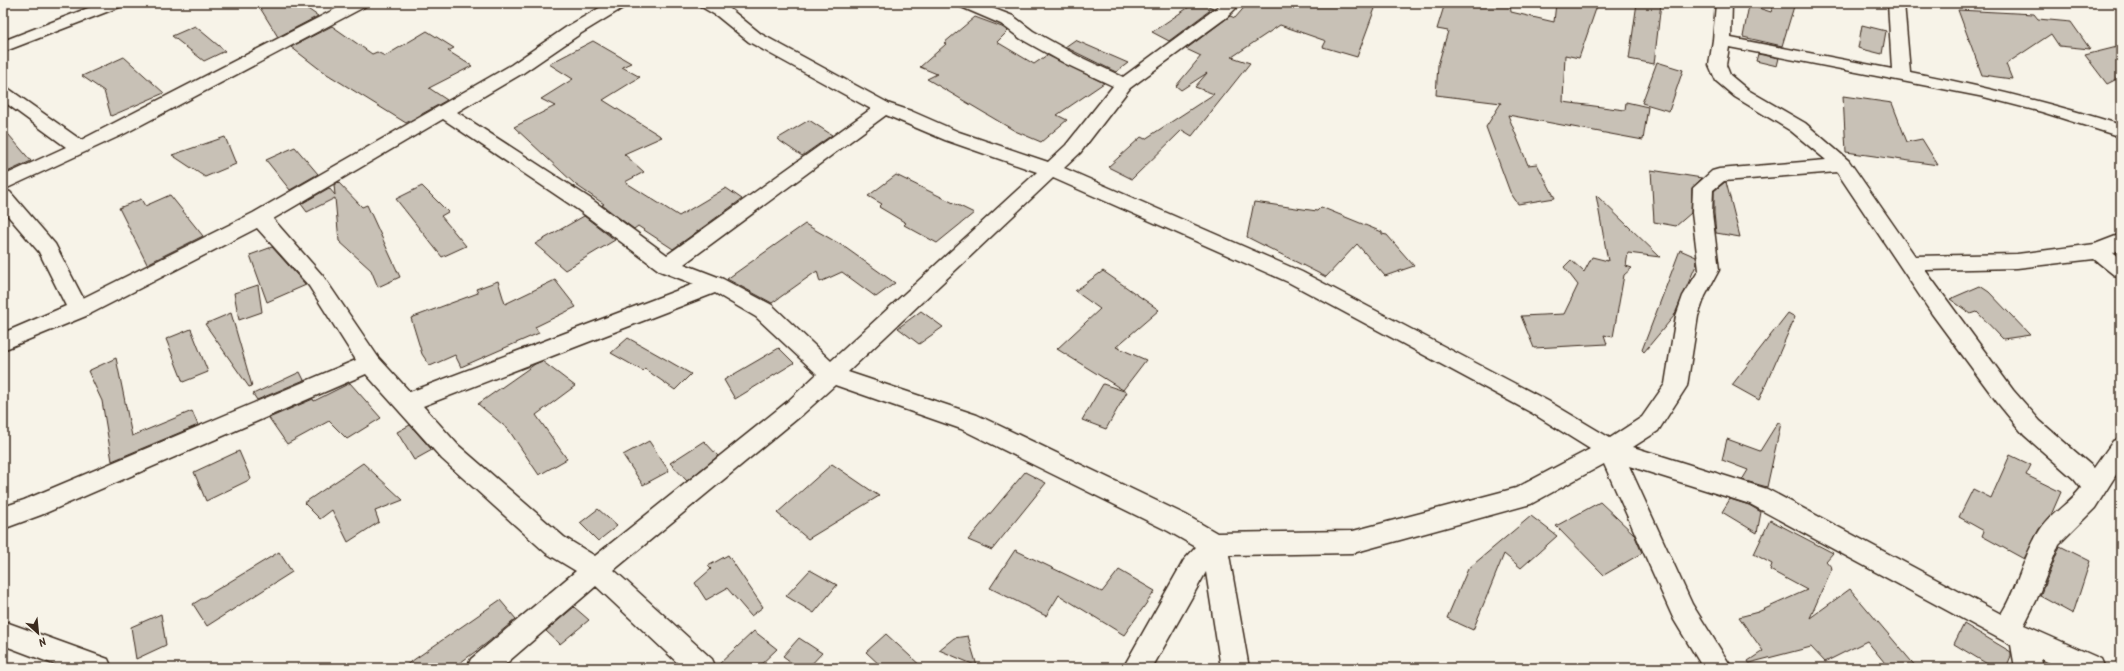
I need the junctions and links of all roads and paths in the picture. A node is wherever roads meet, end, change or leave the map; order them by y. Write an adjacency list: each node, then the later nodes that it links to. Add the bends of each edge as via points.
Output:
1 (116, 3): 10 (street)
2 (360, 3): 17 (street)
3 (620, 3): 15 (street, via 574,30 517,69)
4 (706, 3): 14 (street, via 723,12 756,38)
5 (965, 3): 12 (street, via 1007,20 1072,60)
6 (1233, 3): 12 (street)
7 (1724, 3): 9 (street)
8 (1896, 3): 11 (street)
9 (1722, 41): 11 (street, via 1832,64); 18 (street, via 1716,62 1723,79 1733,88 1797,127 1825,148)
10 (3, 46)
11 (1901, 75): 16 (street, via 2048,108)
12 (1124, 84): 19 (street, via 1073,149)
13 (3, 93): 17 (street)
14 (884, 108): 19 (street, via 952,136); 26 (street)
15 (443, 111): 22 (street); 26 (street, via 584,204)
16 (2121, 131)
17 (80, 148): 20 (street)
18 (1842, 165): 25 (street); 35 (street, via 1719,175 1703,188 1702,213 1709,270 1694,296 1687,316 1676,386 1650,424)
19 (1052, 170): 32 (street, via 889,319); 35 (street, via 1295,277 1540,407)
20 (3, 184)
21 (3, 197): 29 (street, via 48,249)
22 (260, 218): 29 (street); 31 (street, via 316,281)
23 (2121, 241): 24 (street)
24 (2098, 251): 25 (street, via 2017,261); 27 (street)
25 (1910, 263): 36 (street, via 1940,308 2032,428 2083,472)
26 (667, 266): 28 (street)
27 (2121, 270)
28 (716, 284): 32 (street, via 764,312); 33 (street)
29 (78, 310): 30 (street)
30 (3, 342)
31 (370, 363): 33 (street); 37 (street, via 40,505)
32 (832, 375): 38 (street, via 969,422 1177,523); 39 (street)
33 (406, 404): 39 (street, via 450,452 555,545)
34 (2121, 448): 36 (street)
35 (1610, 450): 38 (street, via 1522,497 1352,542); 41 (street, via 1758,496); 47 (street, via 1683,612)
36 (2094, 487): 41 (street, via 2091,497 2074,510 2050,536 2036,564)
37 (3, 518)
38 (1214, 544): 45 (street, via 1193,568); 46 (street)
39 (596, 570): 43 (street); 44 (street)
40 (3, 633): 42 (street)
41 (2014, 634): 48 (street); 49 (street)
42 (98, 668)
43 (481, 668)
44 (702, 668)
45 (1137, 668)
46 (1235, 668)
47 (1718, 668)
48 (2029, 668)
49 (2091, 668)

